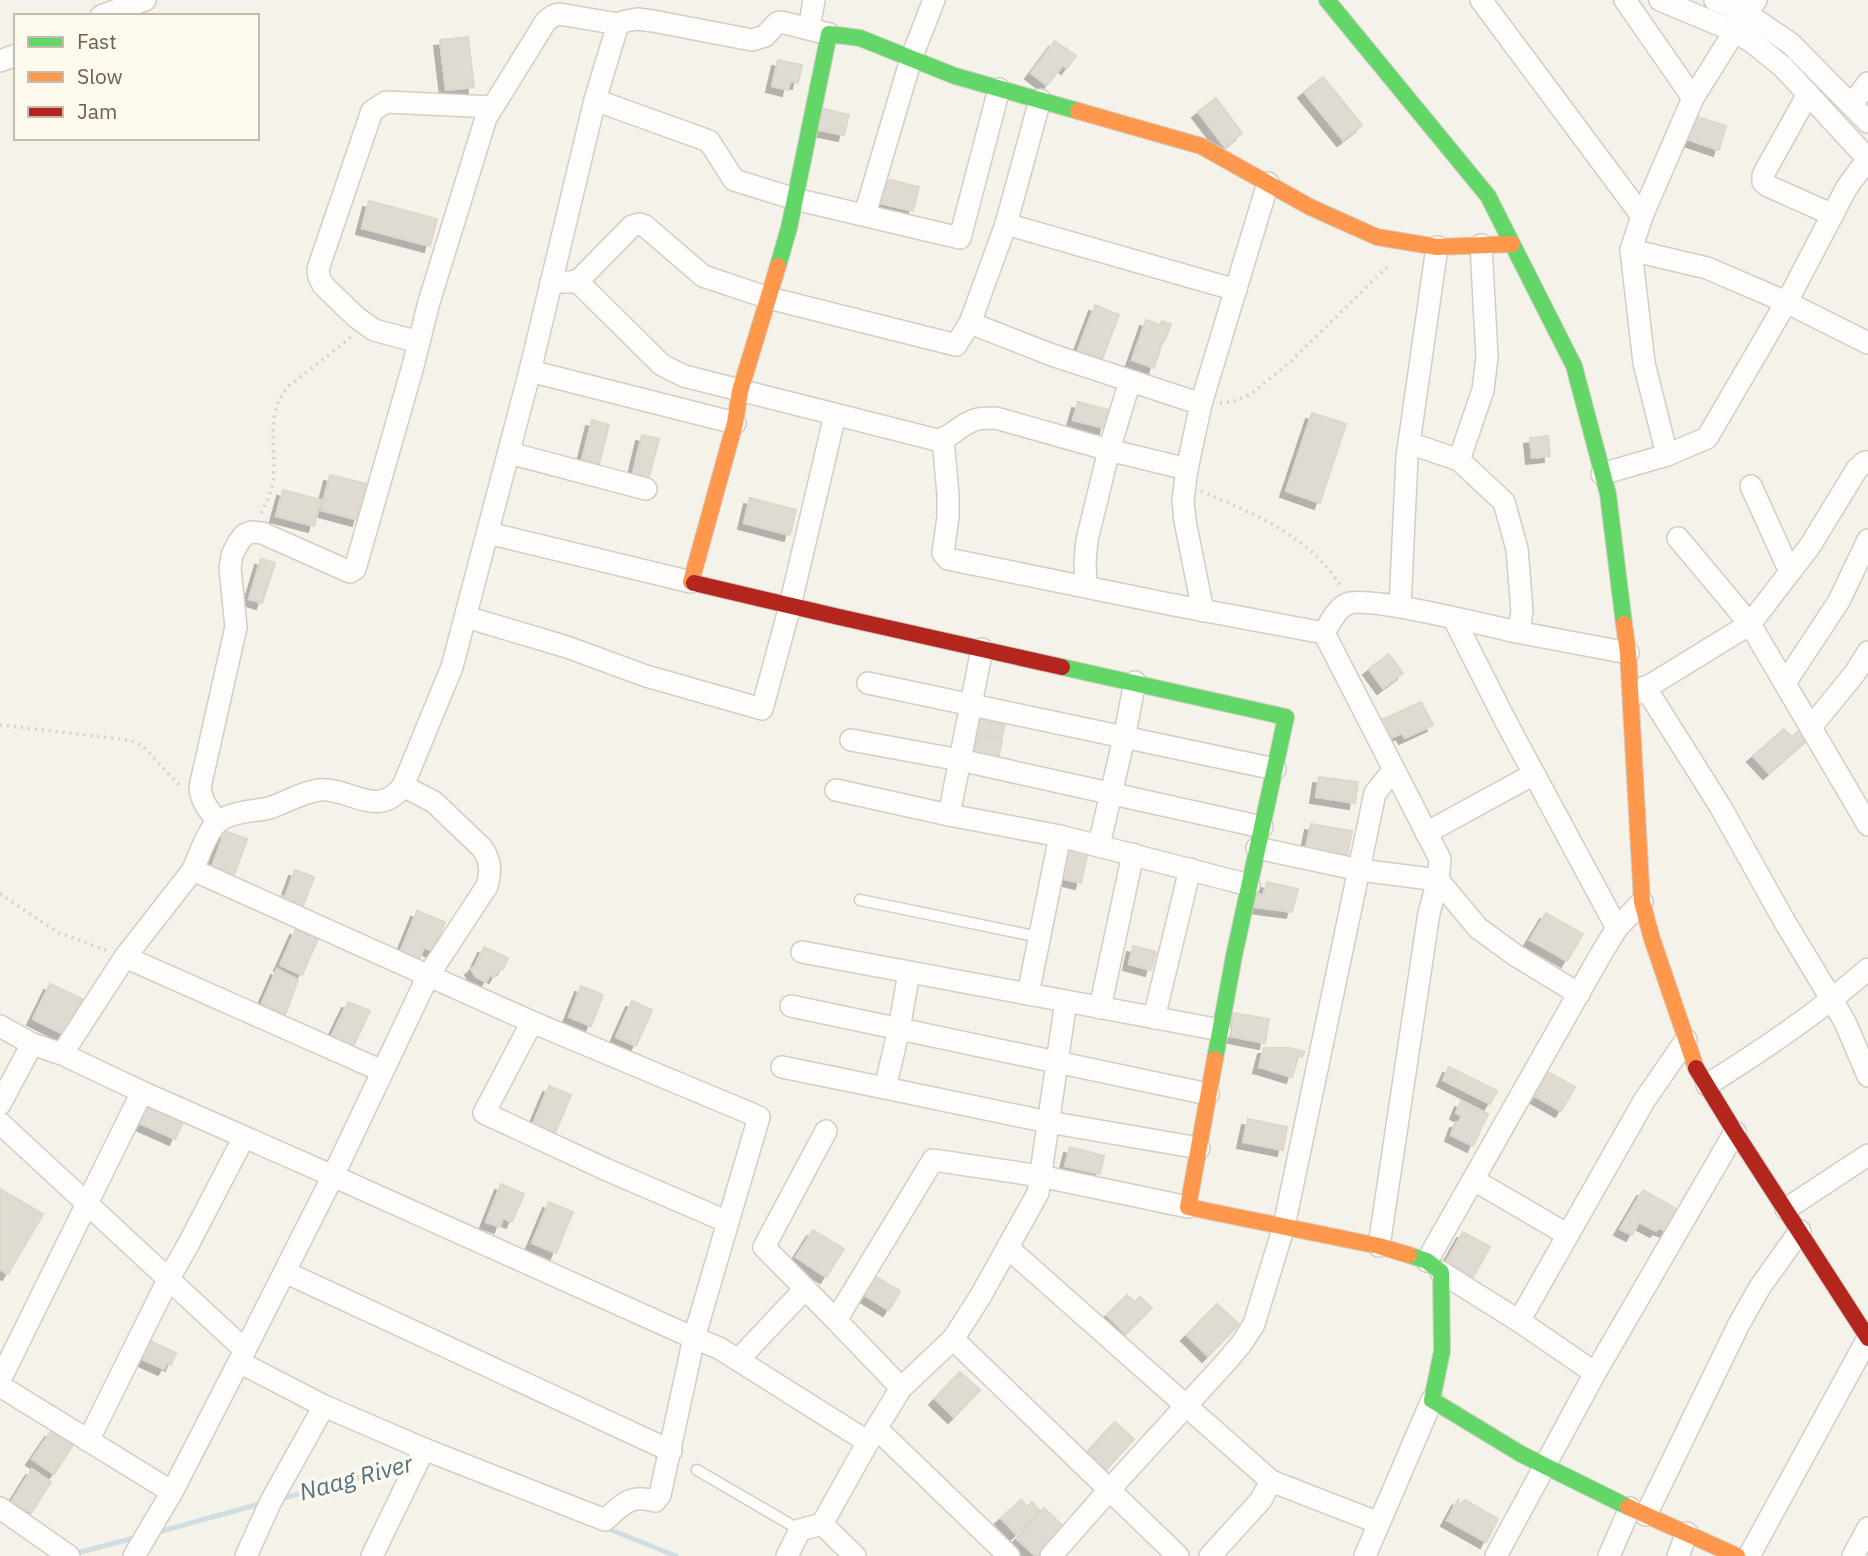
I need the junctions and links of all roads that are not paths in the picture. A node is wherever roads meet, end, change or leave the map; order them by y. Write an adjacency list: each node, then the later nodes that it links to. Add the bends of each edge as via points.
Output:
1 (145, 0): 10 (street)
2 (814, 0): 14 (street)
3 (934, 0): 15 (street)
4 (1327, 0): 32 (street, via 1488,196)
5 (1481, 0): 30 (street)
6 (1625, 0): 19 (street)
7 (1660, 0): 13 (street)
8 (1715, 0): 9 (street)
9 (1751, 6): 13 (street); 22 (street)
10 (111, 8)
11 (551, 8): 12 (street, via 559,15); 23 (street)
12 (618, 24): 14 (street, via 637,19 752,40 781,22); 20 (street)
13 (1734, 31): 18 (street, via 1783,67); 19 (street)
14 (819, 32): 15 (street, via 860,38); 27 (street)
15 (911, 59): 17 (street); 28 (street)
16 (1868, 83): 22 (street)
17 (999, 89): 21 (street); 28 (street, via 960,238)
18 (1808, 94): 25 (street); 29 (street, via 1763,182)
19 (1693, 99): 30 (street)
20 (595, 100): 27 (street, via 709,141 734,180); 37 (street)
21 (1041, 100): 26 (street, via 1201,146); 31 (street)
22 (1852, 104): 24 (street)
23 (492, 107): 42 (street); 42 (street, via 386,102 372,111 318,270 323,285 366,325)
24 (1868, 122)
25 (1868, 159): 29 (street)
26 (1268, 183): 34 (street, via 1377,237); 38 (street)
27 (795, 199): 28 (street); 39 (street)
28 (865, 214)
29 (1833, 215): 40 (street)
30 (1642, 216): 35 (street)
31 (1006, 223): 38 (street); 41 (street)
32 (1512, 244): 33 (street); 59 (street, via 1574,366)
33 (1481, 245): 34 (street); 57 (street, via 1488,357)
34 (1437, 247): 53 (street)
35 (1631, 250): 40 (street, via 1707,268); 56 (street, via 1644,363)
36 (577, 281): 37 (street); 39 (street, via 639,224 703,276); 45 (street, via 662,365)
37 (551, 282): 44 (street)
38 (1236, 290): 48 (street)
39 (769, 298): 41 (street, via 956,345); 47 (street)
40 (1786, 302): 43 (street); 56 (street, via 1707,438)
41 (970, 323): 46 (street)
42 (419, 342): 96 (street, via 355,569 350,572 262,533 244,535 232,555 236,627 200,787 204,805)
43 (1868, 343)
44 (530, 370): 49 (street); 55 (street)
45 (684, 376): 47 (street); 49 (street)
46 (1130, 381): 48 (street); 54 (street)
47 (740, 391): 50 (street); 51 (street)
48 (1201, 404): 60 (street)
49 (676, 407): 51 (street)
50 (835, 415): 52 (street); 69 (street)
51 (735, 423): 67 (street)
52 (933, 438): 54 (street, via 979,419 996,418); 68 (street, via 948,495 944,556)
53 (1409, 443): 57 (street); 70 (street)
54 (1109, 450): 60 (street); 68 (street, via 1087,540)
55 (509, 453): 62 (street); 63 (street)
56 (1667, 455): 59 (street)
57 (1459, 460): 76 (street, via 1504,502 1517,549 1522,611)
58 (1868, 462): 66 (street, via 1857,469)
59 (1602, 474): 79 (street)
60 (1186, 477): 71 (street, via 1185,521)
61 (1751, 486): 66 (street)
62 (646, 489)
63 (488, 533): 67 (street); 72 (street)
64 (1678, 538): 74 (street)
65 (1868, 540): 82 (street, via 1839,601)
66 (1790, 572): 74 (street)
67 (691, 582): 69 (street)
68 (1086, 587): 71 (street)
69 (790, 606): 72 (street, via 762,709); 77 (street)
70 (1400, 607): 73 (street); 75 (street, via 1348,603)
71 (1203, 611): 75 (street)
72 (466, 617): 92 (street, via 452,667)
73 (1454, 619): 76 (street); 91 (street)
74 (1750, 624): 82 (street); 83 (street)
75 (1324, 632): 90 (street)
76 (1518, 632): 79 (street)
77 (982, 649): 80 (street); 84 (street)
78 (1868, 652): 85 (street)
79 (1628, 653): 83 (street)
80 (1135, 682): 86 (street); 89 (street, via 1286,717)
81 (868, 683): 84 (street)
82 (1785, 683): 85 (street)
83 (1638, 692): 110 (street); 120 (street, via 1720,806)
84 (971, 706): 86 (street); 88 (street)
85 (1811, 727): 97 (street)
86 (1124, 738): 89 (street); 94 (street)
87 (851, 740): 88 (street)
88 (960, 760): 94 (street); 95 (street)
89 (1275, 769): 98 (street)
90 (1394, 770): 99 (street); 106 (street, via 1376,793)
91 (1534, 774): 99 (street); 111 (street)
92 (403, 786): 96 (street, via 388,799 375,801 318,790); 117 (street, via 443,810 482,848 491,870 487,886)
93 (836, 790): 95 (street)
94 (1111, 793): 98 (street); 101 (street)
95 (949, 815): 100 (street)
96 (218, 822): 105 (street)
97 (1868, 825)
98 (1262, 827): 102 (street)
99 (1426, 833): 107 (street, via 1440,859)
100 (1060, 836): 101 (street); 112 (street)
101 (1099, 845): 103 (street)
102 (1257, 848): 106 (street); 108 (street)
103 (1133, 854): 104 (street); 123 (street)
104 (1190, 869): 108 (street); 124 (street)
105 (193, 870): 114 (street); 117 (street)
106 (1360, 870): 107 (street); 155 (street)
107 (1438, 880): 119 (street, via 1478,928); 158 (street)
108 (1249, 885): 128 (street)
109 (860, 900): 112 (lane)
110 (1642, 902): 111 (street); 129 (street)
111 (1617, 928): 119 (street)
112 (1039, 937): 118 (street)
113 (803, 952): 116 (street)
114 (125, 957): 131 (street); 134 (street)
115 (1868, 969): 120 (street)
116 (909, 973): 118 (street); 127 (street)
117 (428, 976): 125 (street); 134 (street)
118 (1028, 994): 121 (street)
119 (1579, 994): 150 (street)
120 (1832, 1000): 135 (street); 136 (street)
121 (1066, 1001): 123 (street); 132 (street)
122 (791, 1006): 127 (street)
123 (1100, 1007): 124 (street)
124 (1154, 1018): 128 (street)
125 (532, 1022): 154 (street, via 759,1117); 154 (street, via 484,1113)
126 (0, 1026): 130 (street)
127 (899, 1029): 132 (street); 137 (street)
128 (1220, 1030): 139 (street)
129 (1686, 1040): 136 (street); 157 (street, via 1644,1101)
130 (32, 1044): 131 (street); 140 (street)
131 (62, 1054): 138 (street)
132 (1057, 1062): 139 (street); 141 (street)
133 (782, 1067): 137 (street)
134 (382, 1071): 148 (street)
135 (1868, 1076)
136 (1707, 1085): 144 (street)
137 (885, 1088): 141 (street)
138 (142, 1093): 145 (street); 151 (street)
139 (1209, 1094): 146 (street)
140 (0, 1104)
141 (1048, 1122): 146 (street); 149 (street)
142 (0, 1123): 151 (street)
143 (826, 1131): 163 (street, via 764,1247)
144 (1735, 1132): 153 (street); 171 (street)
145 (244, 1137): 148 (street); 162 (street)
146 (1199, 1149): 152 (street)
147 (1868, 1155): 153 (street)
148 (333, 1176): 161 (street); 166 (street)
149 (1040, 1176): 152 (street); 159 (street, via 1038,1193); 164 (street, via 933,1160)
150 (1474, 1180): 157 (street); 160 (street)
151 (86, 1204): 162 (street); 172 (street)
152 (1188, 1207): 155 (street)
153 (1786, 1209): 156 (street)
154 (728, 1222): 166 (street)
155 (1284, 1226): 158 (street); 177 (street, via 1254,1324)
156 (1800, 1231): 167 (street); 188 (street, via 1760,1287)
157 (1568, 1235): 165 (street)
158 (1379, 1246): 160 (street)
159 (1007, 1248): 168 (street); 177 (street)
160 (1434, 1267): 165 (street); 175 (street, via 1442,1351)
161 (285, 1272): 169 (street); 181 (street)
162 (168, 1280): 169 (street); 179 (street)
163 (805, 1289): 164 (street); 170 (street)
164 (836, 1320): 174 (street)
165 (1519, 1321): 171 (street)
166 (694, 1338): 170 (street); 181 (street)
167 (1868, 1338): 209 (street)
168 (953, 1339): 174 (street); 185 (street)
169 (242, 1356): 176 (street); 186 (street)
170 (738, 1360): 178 (street)
171 (1595, 1373): 182 (street)
172 (0, 1381)
173 (0, 1386): 179 (street)
174 (901, 1388): 178 (street)
175 (1432, 1400): 182 (street); 189 (street)
176 (324, 1406): 180 (street); 196 (street)
177 (1187, 1407): 184 (street); 185 (street)
178 (873, 1436): 190 (street); 200 (street)
179 (88, 1441): 186 (street)
180 (424, 1449): 181 (street, via 605,1520 631,1498 659,1499); 197 (street)
181 (671, 1451)
182 (1544, 1466): 188 (street); 205 (street)
183 (697, 1470): 192 (lane)
184 (1271, 1481): 189 (street); 203 (street, via 1261,1500)
185 (1110, 1489): 201 (street); 202 (street)
186 (172, 1492): 195 (street)
187 (0, 1508): 194 (street)
188 (1638, 1511): 193 (street); 206 (street)
189 (1379, 1522): 204 (street)
190 (822, 1524): 192 (street); 199 (street)
191 (1868, 1528): 210 (street)
192 (800, 1530): 198 (street)
193 (1687, 1533): 207 (street); 208 (street)
194 (69, 1556)
195 (134, 1556)
196 (246, 1556)
197 (372, 1556)
198 (787, 1556)
199 (855, 1556)
200 (1009, 1556)
201 (1051, 1556)
202 (1178, 1556)
203 (1210, 1556)
204 (1365, 1556)
205 (1496, 1556)
206 (1609, 1556)
207 (1678, 1556)
208 (1737, 1556)
209 (1749, 1556)
210 (1853, 1556)

